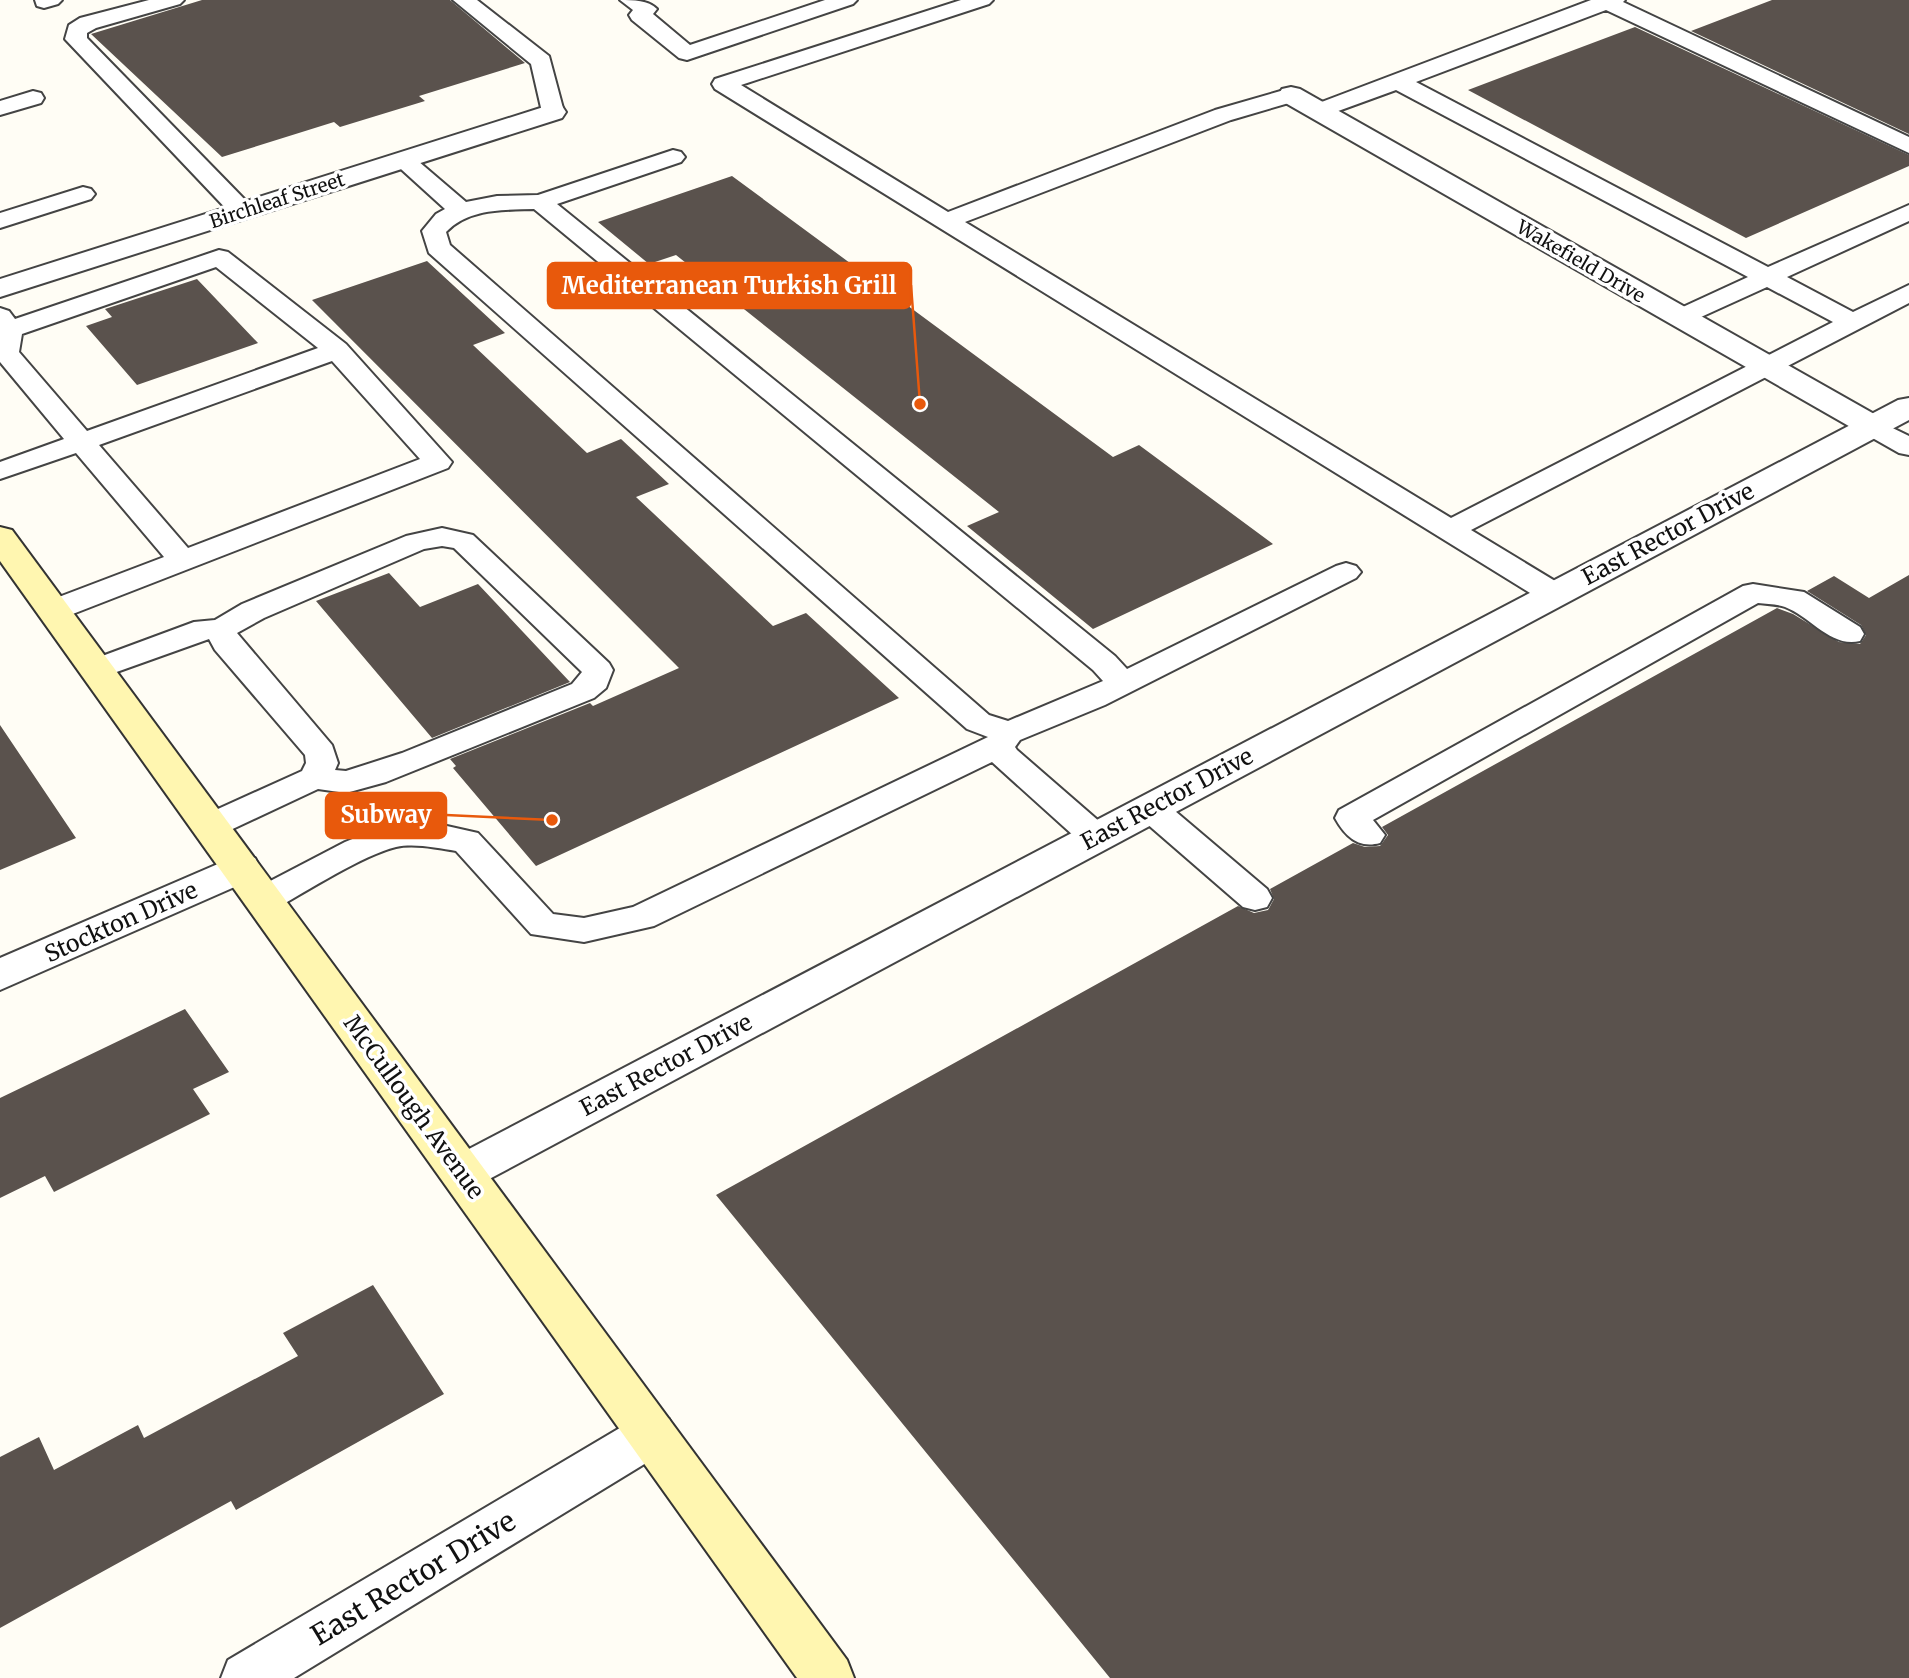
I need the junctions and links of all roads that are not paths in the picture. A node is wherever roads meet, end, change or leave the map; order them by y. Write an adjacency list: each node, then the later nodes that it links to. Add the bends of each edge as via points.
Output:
1 (173, 0): 19 (lane, via 88,23 77,30 76,39)
2 (464, 0): 11 (lane, via 541,61)
3 (631, 0): 4 (lane, via 646,9 639,15 687,53)
4 (846, 0)
5 (982, 0): 21 (lane, via 723,84)
6 (1607, 1): 7 (lane); 13 (lane)
7 (1398, 82): 12 (lane); 23 (lane)
8 (1291, 95): 12 (street, Wakefield Drive); 21 (lane, via 1223,115)
9 (33, 99): 10 (lane)
10 (0, 108)
11 (553, 111): 15 (street, Birchleaf Street)
12 (1319, 111): 26 (street, Wakefield Drive)
13 (1909, 146)
14 (673, 157): 17 (lane)
15 (403, 160): 18 (lane); 19 (street, Birchleaf Street)
16 (83, 194): 22 (lane)
17 (540, 202): 18 (lane); 47 (lane, via 1104,663)
18 (461, 210): 48 (lane, via 434,231 438,248 978,722)
19 (242, 211): 24 (street, Birchleaf Street)
20 (1909, 212): 23 (lane)
21 (948, 220): 38 (lane)
22 (0, 221)
23 (1767, 276): 26 (lane); 27 (lane)
24 (0, 288)
25 (1909, 293): 27 (lane)
26 (1681, 317): 30 (street, Wakefield Drive)
27 (1853, 322): 30 (lane)
28 (5, 323): 29 (lane, via 219,257); 31 (lane, via 6,353)
29 (337, 350): 35 (lane); 40 (lane, via 438,462)
30 (1768, 367): 34 (street, Wakefield Drive); 38 (lane)
31 (27, 378): 32 (lane); 35 (lane)
32 (0, 388)
33 (1909, 407): 34 (street, East Rector Drive)
34 (1872, 426): 36 (lane); 42 (street, East Rector Drive)
35 (81, 442): 37 (lane); 40 (lane)
36 (1909, 447)
37 (0, 471)
38 (1450, 530): 42 (lane)
39 (0, 537): 43 (main road, McCullough Avenue)
40 (182, 560): 43 (lane)
41 (1346, 572): 47 (lane)
42 (1554, 594): 50 (street, East Rector Drive)
43 (54, 610): 46 (main road, McCullough Avenue)
44 (220, 630): 46 (lane, via 205,629); 49 (lane, via 226,643 321,753 322,763); 49 (lane, via 253,611 403,547 442,537 463,541 598,670 595,681 583,691 413,761 346,782)
45 (1849, 634): 52 (lane, via 1793,599 1753,593 1351,818)
46 (97, 669): 51 (main road, McCullough Avenue)
47 (1123, 684): 48 (lane)
48 (1004, 739): 53 (lane, via 1006,758); 56 (lane, via 642,917 584,930 543,925 466,841 438,836 394,835 357,849)
49 (314, 778): 51 (lane)
50 (1150, 808): 53 (street, East Rector Drive); 55 (lane)
51 (210, 826): 54 (main road, McCullough Avenue)
52 (1368, 835)
53 (1096, 837): 58 (street, East Rector Drive)
54 (241, 868): 56 (main road, McCullough Avenue); 57 (street, Stockton Drive)
55 (1255, 898)
56 (263, 900): 58 (main road, McCullough Avenue)
57 (0, 975)
58 (462, 1173): 59 (main road, McCullough Avenue)
59 (652, 1434): 60 (street, East Rector Drive); 61 (main road, McCullough Avenue)
60 (247, 1678)
61 (828, 1678)

